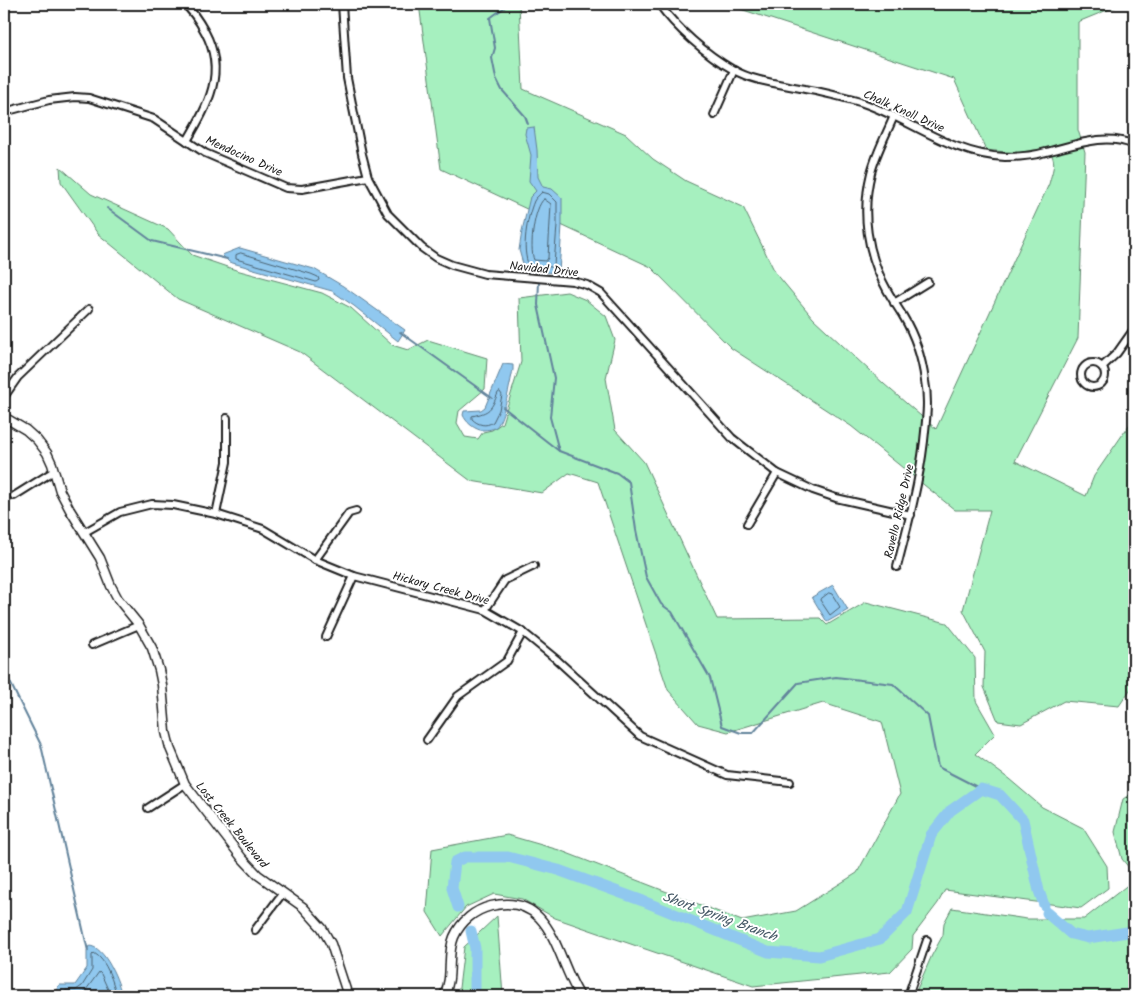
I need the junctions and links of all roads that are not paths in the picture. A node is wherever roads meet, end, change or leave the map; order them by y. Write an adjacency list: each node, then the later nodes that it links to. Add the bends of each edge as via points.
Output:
1 (184, 4): 8 (street, via 195,15 210,42 215,69 211,96)
2 (342, 4): 10 (street, Navidad Drive, via 346,78)
3 (660, 4): 4 (street, Chalk Knoll Drive, via 687,35)
4 (734, 70): 6 (street); 7 (street, Chalk Knoll Drive, via 758,80 853,100)
5 (4, 112): 8 (street, Mendocino Drive, via 49,100 89,98 154,119)
6 (714, 115)
7 (894, 116): 9 (street, Chalk Knoll Drive, via 962,149 990,155 1025,156 1106,139); 12 (street, Ravello Ridge Drive, via 871,173 866,218 875,265)
8 (187, 141): 10 (street, Mendocino Drive, via 205,153 286,188 302,189)
9 (1134, 145)
10 (368, 177): 20 (street, Navidad Drive, via 400,229 436,258 485,274 573,281 601,293 732,438)
11 (928, 282): 12 (street)
12 (894, 303): 24 (street, Ravello Ridge Drive, via 916,344 926,391 927,415 920,477)
13 (89, 309): 16 (street, via 18,377)
14 (1134, 329): 15 (street)
15 (1102, 367)
16 (4, 397)
17 (4, 417): 19 (street, Lost Creek Boulevard, via 37,440)
18 (227, 418): 23 (street, via 227,462)
19 (54, 471): 21 (street); 26 (street, Lost Creek Boulevard, via 60,491)
20 (777, 473): 24 (street, Navidad Drive, via 836,498); 25 (street)
21 (14, 496)
22 (356, 511): 27 (street, via 349,513)
23 (216, 514): 26 (street, Hickory Creek Drive, via 173,504 152,504 120,512); 27 (street, Hickory Creek Drive, via 263,529)
24 (911, 515): 29 (street, Ravello Ridge Drive)
25 (747, 524)
26 (85, 532): 32 (street, Lost Creek Boulevard, via 118,599)
27 (315, 560): 30 (street, Hickory Creek Drive)
28 (534, 566): 31 (street, via 505,580)
29 (898, 567)
30 (354, 576): 31 (street, Hickory Creek Drive); 34 (street)
31 (486, 610): 33 (street, Hickory Creek Drive)
32 (139, 625): 35 (street); 38 (street, Lost Creek Boulevard, via 152,648 159,670 166,732)
33 (523, 632): 36 (street, via 507,661 458,696); 37 (street, Hickory Creek Drive, via 640,736 727,775)
34 (326, 637)
35 (92, 646)
36 (426, 740)
37 (790, 782)
38 (185, 784): 39 (street); 40 (street, Lost Creek Boulevard, via 242,858)
39 (148, 808)
40 (282, 894): 41 (street); 43 (street, Lost Creek Boulevard, via 303,907 322,928 331,944)
41 (255, 930)
42 (927, 940): 46 (street)
43 (348, 996)
44 (444, 996): 45 (street, via 451,976 451,948 460,927 482,908 503,904 525,908 546,923 571,983)
45 (580, 996)
46 (908, 996)

